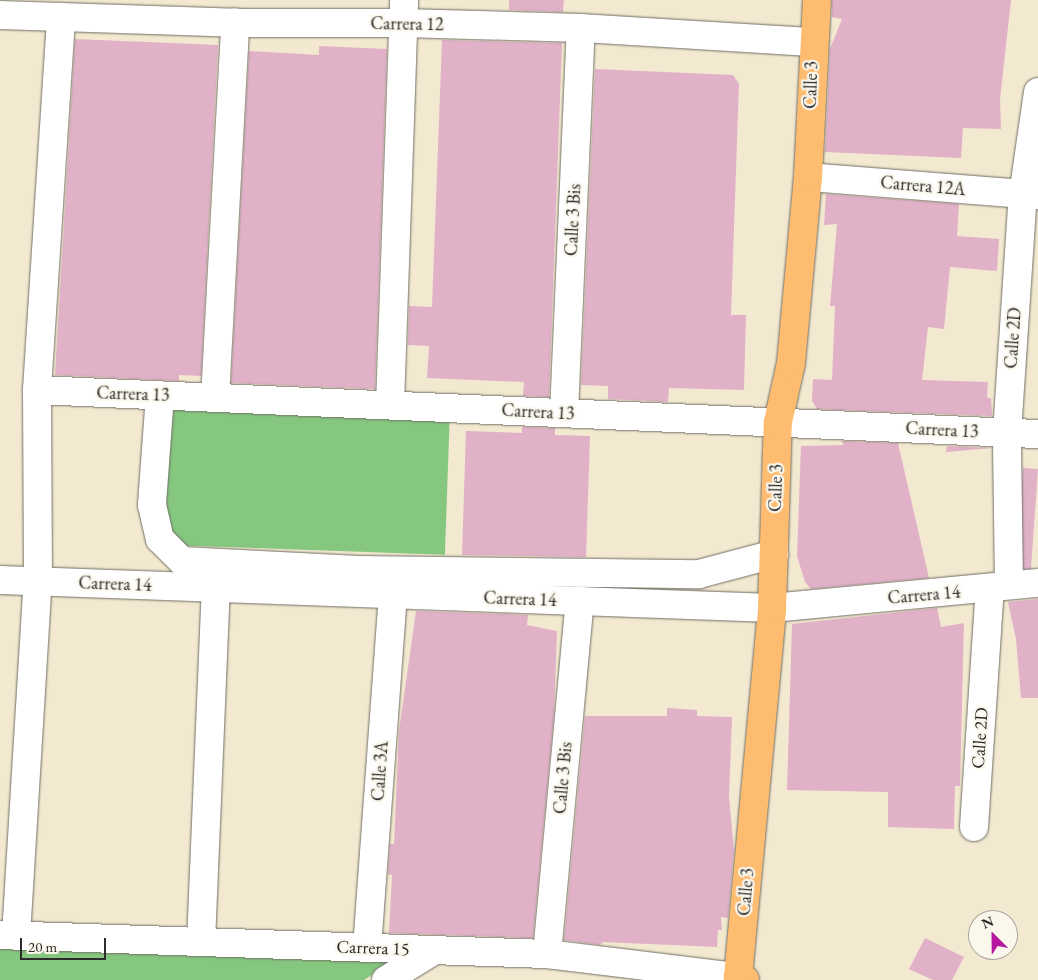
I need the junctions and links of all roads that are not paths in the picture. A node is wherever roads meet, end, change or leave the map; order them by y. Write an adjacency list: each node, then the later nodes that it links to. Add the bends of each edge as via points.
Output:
1 (817, 0): 7 (main road, Calle 3)
2 (404, 11): 5 (street, Carrera 12); 6 (street, Carrera 12); 14 (street)
3 (0, 15): 4 (street, Carrera 12)
4 (61, 17): 5 (street, Carrera 12); 11 (street)
5 (235, 23): 13 (street)
6 (581, 28): 7 (street, Carrera 12); 15 (street, Calle 3 Bis)
7 (813, 42): 9 (main road, Calle 3)
8 (1038, 92): 10 (street, Calle 2D)
9 (808, 177): 10 (street, Carrera 12A); 16 (main road, Calle 3, via 791,363)
10 (1031, 195): 17 (street, Calle 2D)
11 (37, 390): 12 (street, Carrera 13); 21 (street)
12 (160, 395): 13 (street, Carrera 13); 19 (street, via 152,505 160,539 182,561 358,570 699,574)
13 (215, 398): 14 (street, Carrera 13)
14 (390, 405): 15 (street, Carrera 13)
15 (564, 413): 16 (street, Carrera 13)
16 (778, 422): 17 (street, Carrera 13); 19 (main road, Calle 3)
17 (1007, 433): 18 (street, Carrera 13); 23 (street, Calle 2D)
18 (1038, 434)
19 (774, 554): 27 (main road, Calle 3)
20 (0, 580): 21 (street, Carrera 14)
21 (38, 581): 24 (street, Carrera 14); 29 (street)
22 (1038, 583): 23 (street, Carrera 14)
23 (999, 587): 27 (street, Carrera 14); 28 (street, Calle 2D)
24 (216, 588): 25 (street, Carrera 14); 30 (street)
25 (393, 594): 26 (street, Carrera 14); 31 (street, Calle 3A)
26 (580, 601): 27 (street, Carrera 14); 33 (street, Calle 3 Bis)
27 (772, 608): 34 (main road, Calle 3)
28 (974, 827)
29 (15, 941): 30 (street, Carrera 15)
30 (201, 942): 31 (street, Carrera 15)
31 (367, 948): 32 (street, Carrera 15)
32 (433, 950): 33 (street, Carrera 15); 35 (street)
33 (547, 954): 34 (street, Carrera 15)
34 (741, 979)
35 (386, 980)

